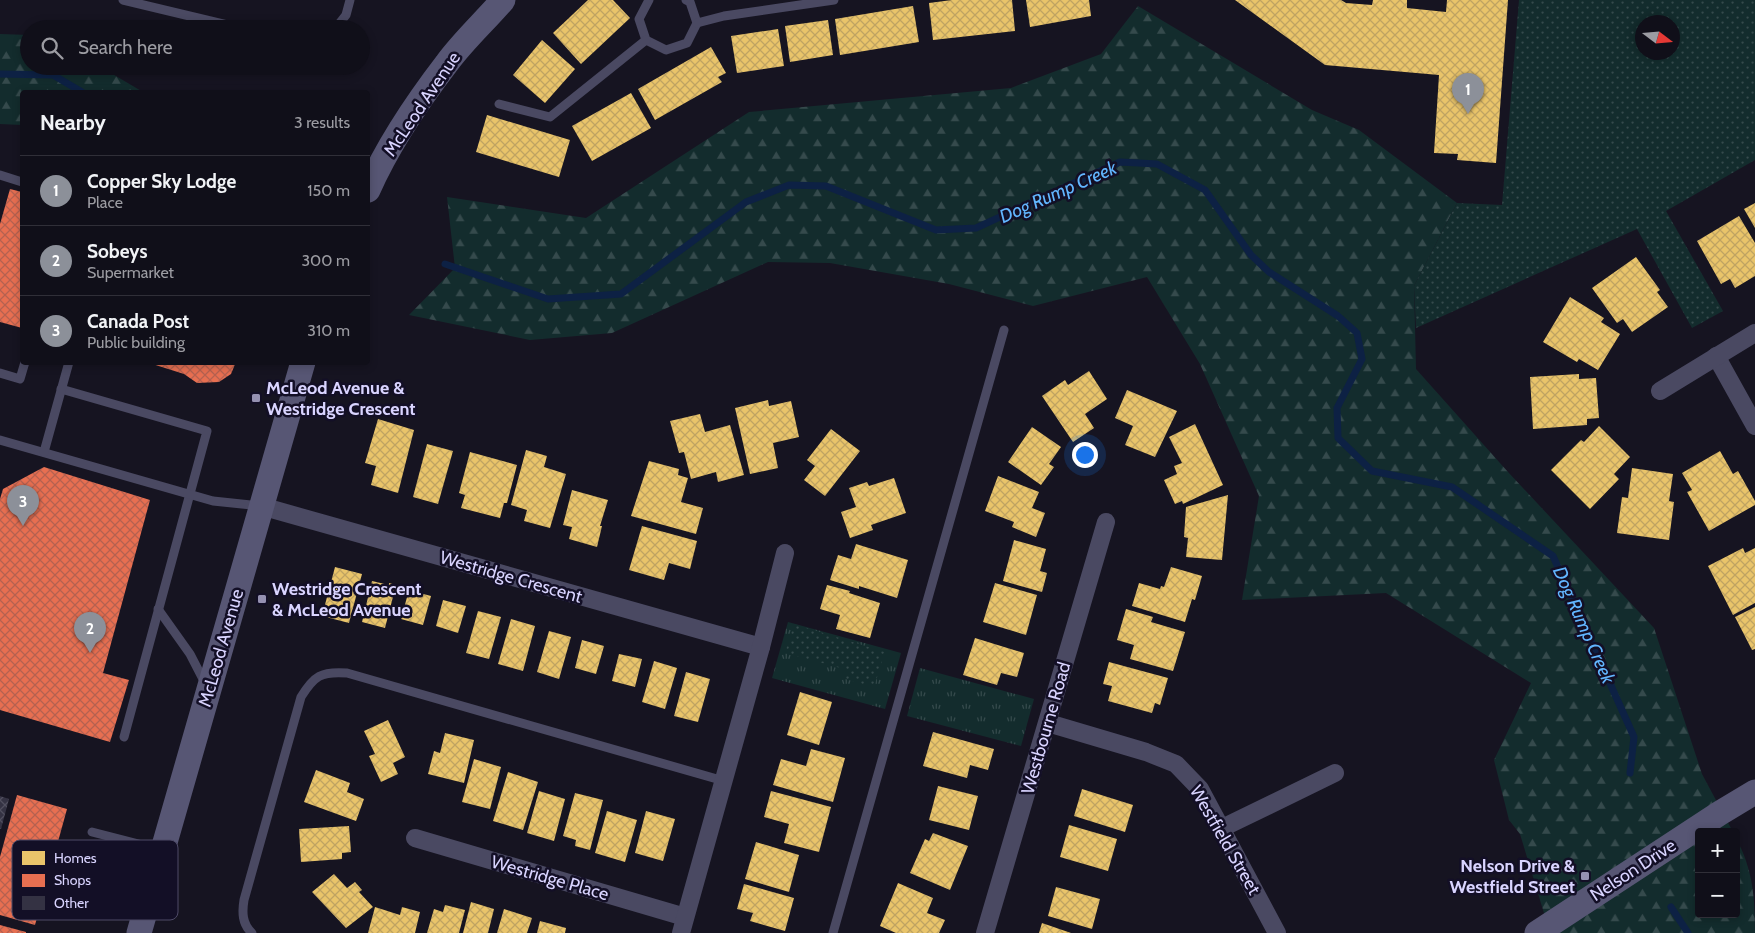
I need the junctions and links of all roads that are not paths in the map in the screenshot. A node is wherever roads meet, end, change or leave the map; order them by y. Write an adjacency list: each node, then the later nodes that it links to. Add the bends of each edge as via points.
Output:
1 (123, 0): 7 (lane)
2 (350, 0): 8 (lane)
3 (503, 0): 14 (street, McLeod Avenue, via 448,62 406,121)
4 (649, 0): 10 (lane, via 639,19)
5 (834, 0): 9 (lane)
6 (689, 1): 9 (lane)
7 (206, 20)
8 (342, 20)
9 (697, 23): 10 (lane, via 687,43 666,50)
10 (646, 40): 11 (lane, via 550,117)
11 (499, 104)
12 (0, 175): 13 (lane)
13 (20, 181)
14 (370, 185)
15 (1004, 330): 48 (lane)
16 (1755, 333): 17 (street)
17 (1716, 356): 23 (street); 24 (street)
18 (24, 365): 21 (lane, via 20,379)
19 (68, 365): 22 (lane)
20 (302, 365): 28 (street, McLeod Avenue)
21 (0, 373)
22 (61, 389): 26 (lane); 27 (lane, via 207,431)
23 (1660, 391)
24 (1755, 426)
25 (0, 440): 26 (lane)
26 (44, 452): 27 (lane)
27 (189, 494): 28 (lane, via 213,501); 31 (lane)
28 (261, 506): 32 (street, Westridge Crescent); 33 (street, McLeod Avenue)
29 (1106, 522): 34 (street, Westbourne Road)
30 (785, 553): 32 (street)
31 (158, 609): 33 (lane, via 190,654); 35 (lane)
32 (761, 648): 37 (street)
33 (209, 691): 43 (street, McLeod Avenue)
34 (1048, 723): 39 (street, Westfield Street, via 1176,764 1200,789); 49 (street, Westbourne Road)
35 (124, 737)
36 (1335, 773): 39 (street)
37 (724, 781): 45 (street); 47 (lane, via 346,673 322,674 310,683 301,697 244,900 242,915)
38 (1755, 792): 51 (street, Nelson Drive)
39 (1222, 828): 50 (street, Westfield Street)
40 (92, 832): 42 (lane)
41 (415, 838): 45 (street, Westridge Place)
42 (123, 840)
43 (165, 840)
44 (143, 920): 46 (street, McLeod Avenue)
45 (683, 925)
46 (139, 933)
47 (252, 933)
48 (832, 933)
49 (985, 933)
50 (1277, 933)
51 (1537, 933)

